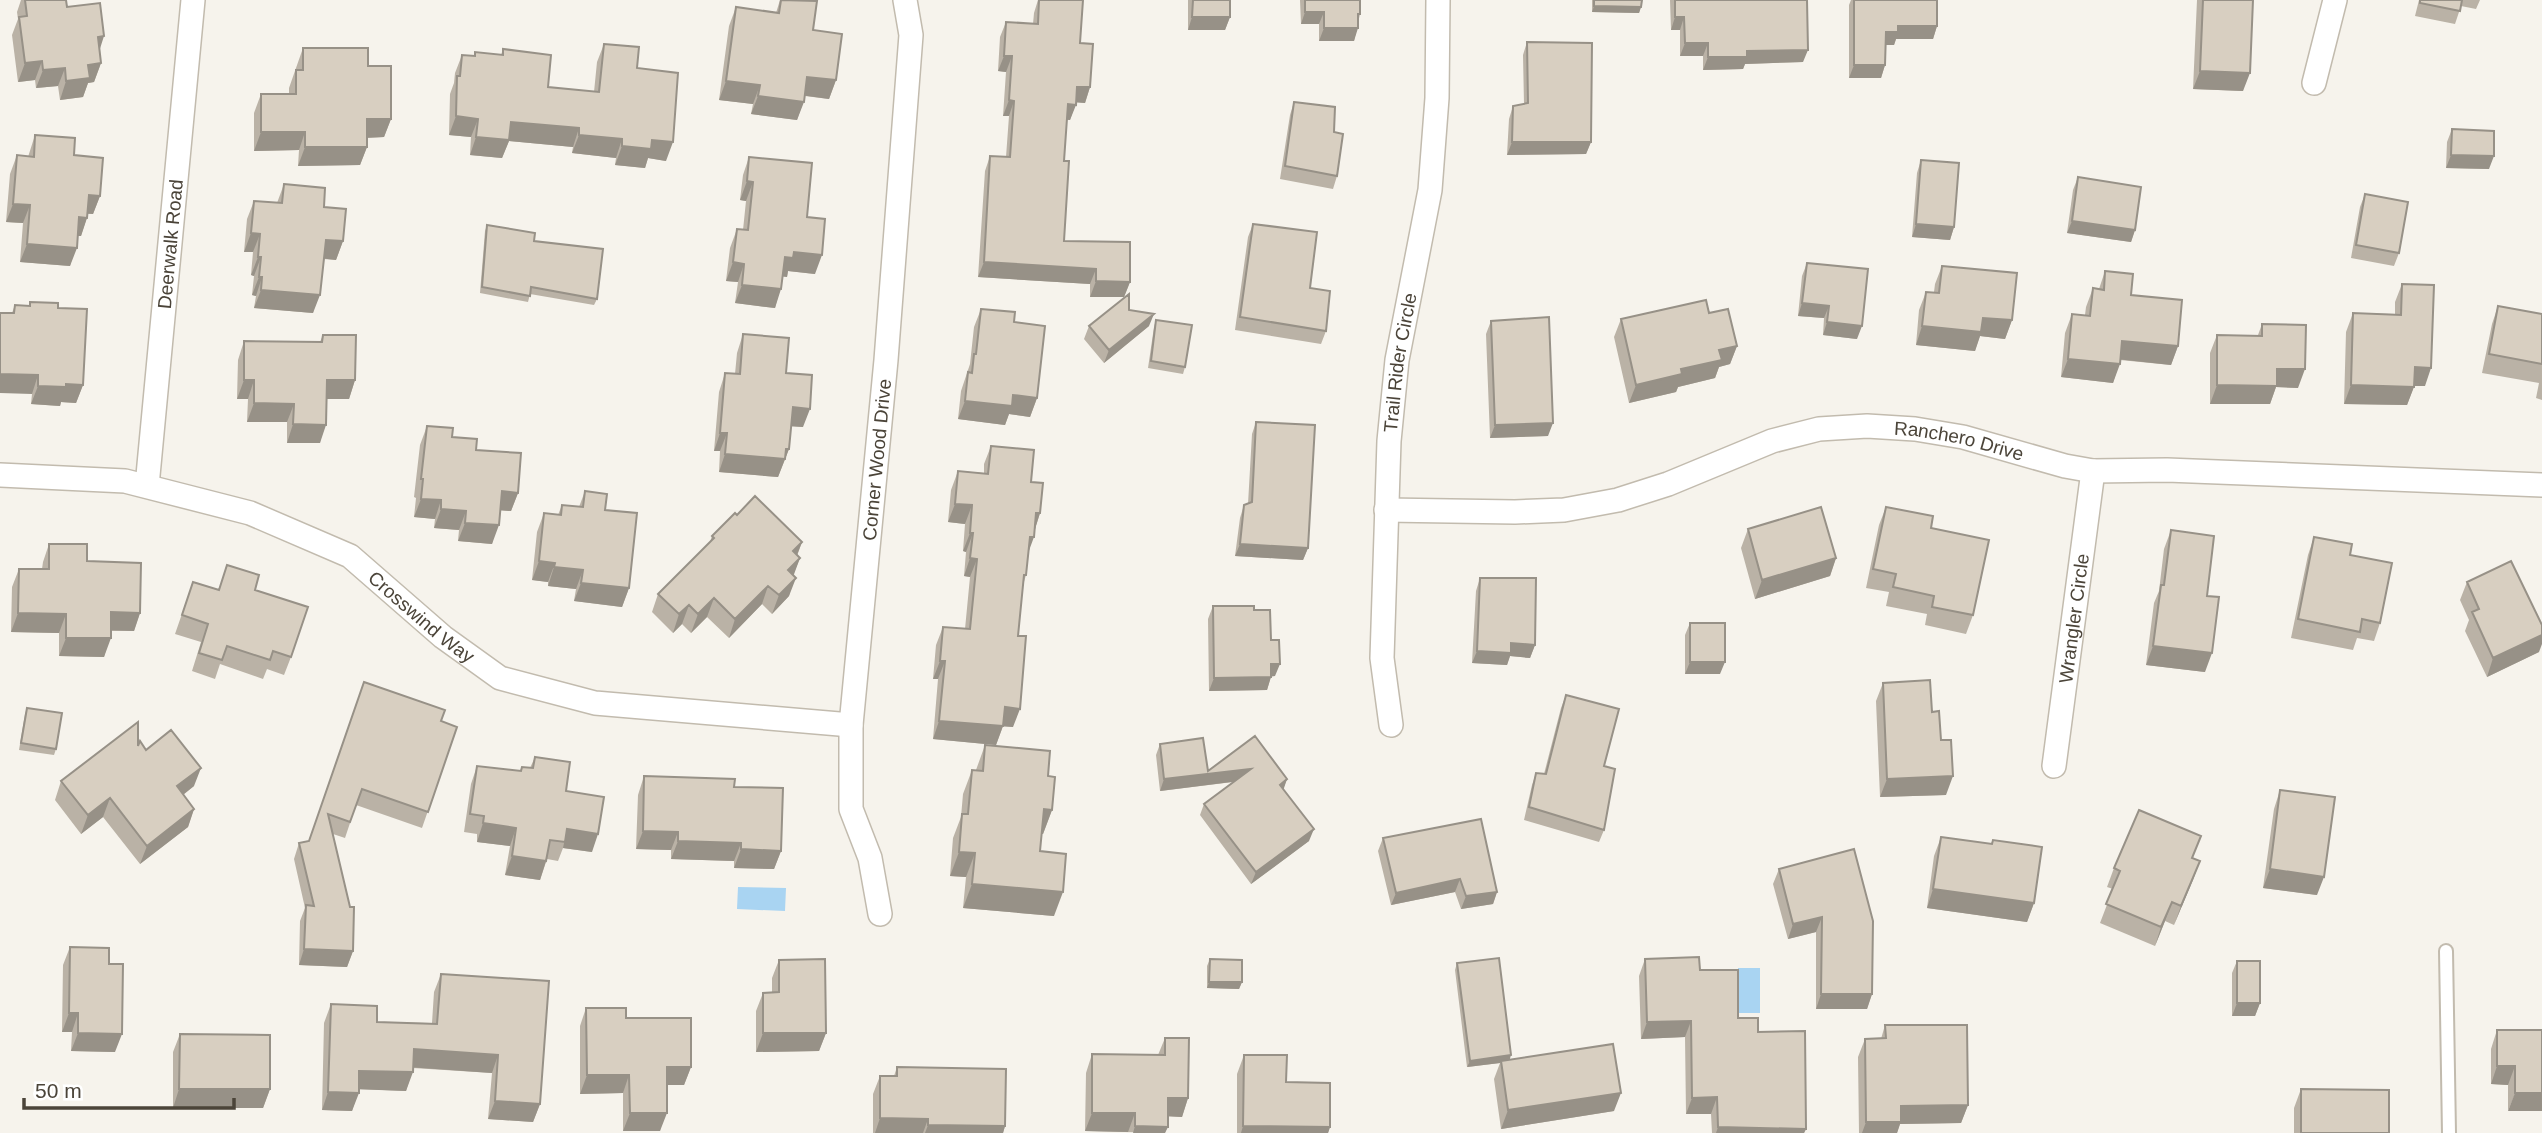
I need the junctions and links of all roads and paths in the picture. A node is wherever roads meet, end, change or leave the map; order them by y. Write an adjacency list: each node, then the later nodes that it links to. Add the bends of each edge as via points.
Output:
1 (192, 0): 9 (street, Deerwalk Road)
2 (905, 0): 11 (street, Corner Wood Drive, via 911,35)
3 (1438, 0): 10 (street, Trail Rider Circle, via 1431,178 1397,360)
4 (2335, 0): 5 (street)
5 (2314, 83)
6 (2093, 471): 8 (street, Ranchero Drive); 10 (street, Ranchero Drive, via 1963,437 1867,426 1819,429 1772,440 1668,484 1564,510); 13 (street, Wrangler Circle)
7 (0, 475): 9 (street, Crosswind Way)
8 (2542, 485)
9 (147, 486): 11 (street, Crosswind Way, via 250,513 350,556 443,638 500,678 595,703)
10 (1386, 509): 12 (street, Trail Rider Circle, via 1382,658)
11 (851, 725): 14 (street, Corner Wood Drive, via 852,809 870,858)
12 (1391, 725)
13 (2054, 766)
14 (880, 914)
15 (2446, 951): 16 (lane)
16 (2449, 1133)

